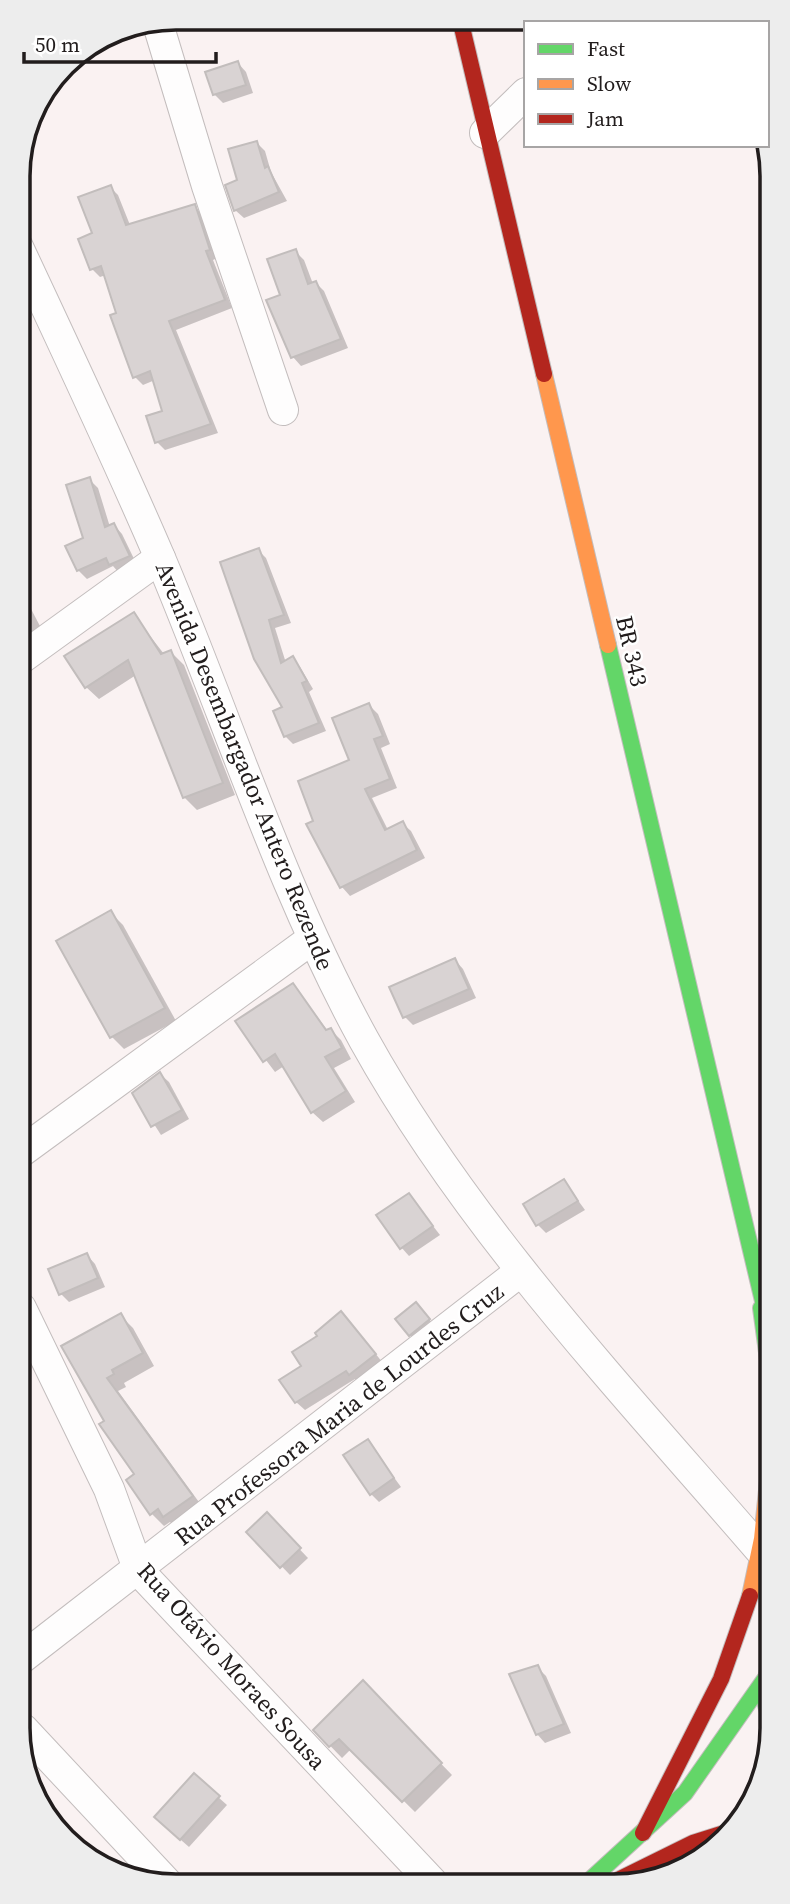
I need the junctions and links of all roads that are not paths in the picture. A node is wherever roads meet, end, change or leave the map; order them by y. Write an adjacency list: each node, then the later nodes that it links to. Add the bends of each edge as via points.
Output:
1 (462, 30): 4 (main road, BR 343)
2 (160, 31): 6 (street)
3 (524, 95): 4 (street)
4 (485, 133): 12 (main road, BR 343)
5 (30, 273): 7 (street, Avenida Desembargador Antero Rezende)
6 (283, 410)
7 (160, 558): 8 (street); 9 (street, Avenida Desembargador Antero Rezende)
8 (30, 652)
9 (312, 939): 10 (street); 11 (street, Avenida Desembargador Antero Rezende, via 366,1043 406,1107)
10 (30, 1145)
11 (521, 1271): 16 (street, Avenida Desembargador Antero Rezende); 17 (street, Rua Professora Maria de Lourdes Cruz)
12 (759, 1292): 13 (main road); 14 (main road)
13 (760, 1296)
14 (760, 1300)
15 (30, 1326): 17 (street, Rua Otávio Moraes Sousa, via 109,1489)
16 (760, 1550): 21 (main road, via 743,1624 718,1686)
17 (139, 1571): 18 (street, Rua Professora Maria de Lourdes Cruz); 25 (street, Rua Otávio Moraes Sousa)
18 (30, 1652)
19 (760, 1686): 21 (main road, via 705,1768)
20 (30, 1737): 23 (street)
21 (643, 1833): 26 (main road)
22 (711, 1837): 24 (main road)
23 (158, 1873)
24 (632, 1873)
25 (424, 1874)
26 (595, 1874)

